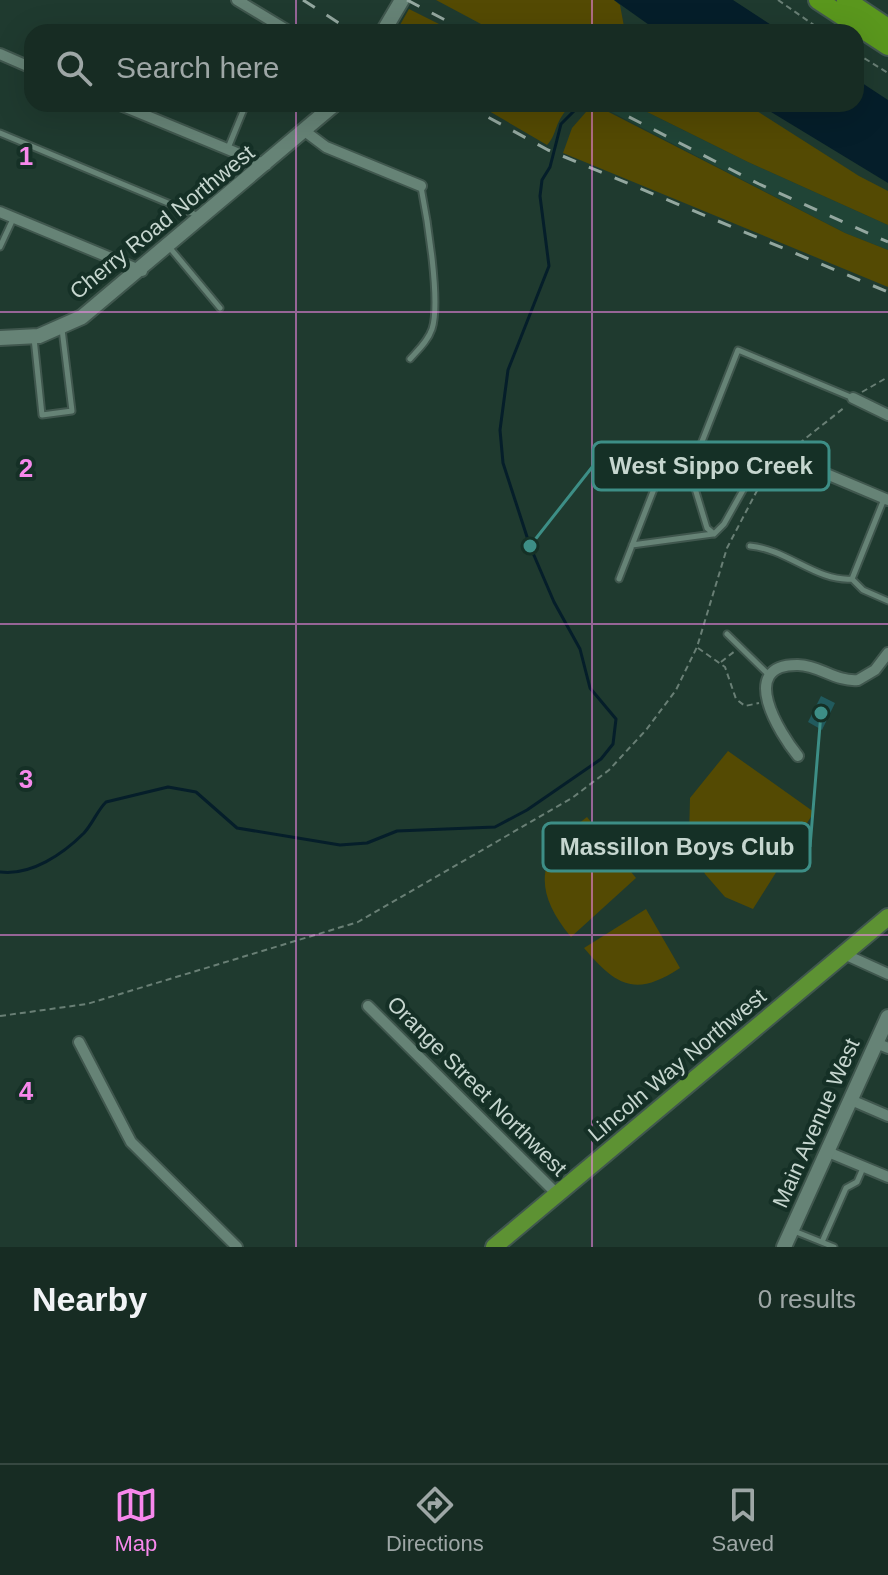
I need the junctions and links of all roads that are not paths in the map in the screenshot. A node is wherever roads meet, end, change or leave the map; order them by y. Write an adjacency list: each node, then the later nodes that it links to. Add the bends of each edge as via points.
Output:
1 (237, 0): 5 (street)
2 (402, 0): 6 (street)
3 (818, 0): 7 (highway)
4 (846, 0): 8 (highway)
5 (274, 24)
6 (388, 24)
7 (855, 24)
8 (888, 28)
9 (864, 30): 10 (highway)
10 (888, 46)
11 (0, 54): 12 (street)
12 (24, 64)
13 (138, 112): 18 (street)
14 (243, 112): 18 (lane)
15 (327, 112): 16 (street, Cherry Road Northwest)
16 (306, 132): 19 (street, Cherry Road Northwest); 20 (street, via 326,147)
17 (0, 133): 23 (lane)
18 (228, 149): 19 (street)
19 (266, 165): 23 (street, Cherry Road Northwest)
20 (421, 186): 31 (lane, via 434,311 432,329)
21 (0, 212): 22 (street)
22 (14, 218): 24 (lane); 26 (street)
23 (204, 218): 25 (street, Cherry Road Northwest)
24 (0, 247)
25 (169, 247): 26 (street, Cherry Road Northwest); 27 (lane)
26 (142, 271): 28 (street, Cherry Road Northwest)
27 (220, 308)
28 (62, 328): 29 (street, Cherry Road Northwest); 29 (lane, via 72,411 42,415)
29 (34, 337): 30 (street, Cherry Road Northwest)
30 (0, 338)
31 (410, 359)
32 (853, 398): 33 (street); 35 (lane, via 738,350)
33 (888, 415)
34 (798, 462): 36 (street); 37 (lane, via 774,451)
35 (690, 472): 37 (lane, via 707,528); 38 (lane, via 661,471)
36 (886, 500): 41 (lane)
37 (714, 534): 38 (lane)
38 (632, 545): 40 (lane)
39 (750, 546): 41 (lane, via 783,553 837,579)
40 (619, 579)
41 (852, 579): 42 (lane)
42 (888, 601)
43 (727, 634): 45 (lane)
44 (888, 653): 45 (street, via 858,680 797,664)
45 (771, 677): 46 (street, via 766,701 776,727)
46 (798, 756)
47 (888, 917): 48 (main road, Lincoln Way Northwest)
48 (844, 954): 49 (street); 59 (main road, Lincoln Way Northwest)
49 (888, 974)
50 (368, 1006): 59 (street, Orange Street Northwest)
51 (888, 1017): 53 (street, Main Avenue West)
52 (79, 1042): 62 (street, via 131,1142)
53 (882, 1046): 54 (street, Main Avenue West)
54 (851, 1100): 55 (street); 56 (street, Main Avenue West)
55 (888, 1116)
56 (828, 1152): 57 (street); 60 (street, Main Avenue West)
57 (863, 1166): 58 (street); 61 (lane, via 857,1182 846,1188)
58 (888, 1177)
59 (557, 1194): 63 (main road, Lincoln Way Northwest)
60 (792, 1230): 61 (lane); 64 (street, Main Avenue West)
61 (822, 1242): 65 (lane)
62 (237, 1247)
63 (494, 1247)
64 (784, 1247)
65 (834, 1247)

